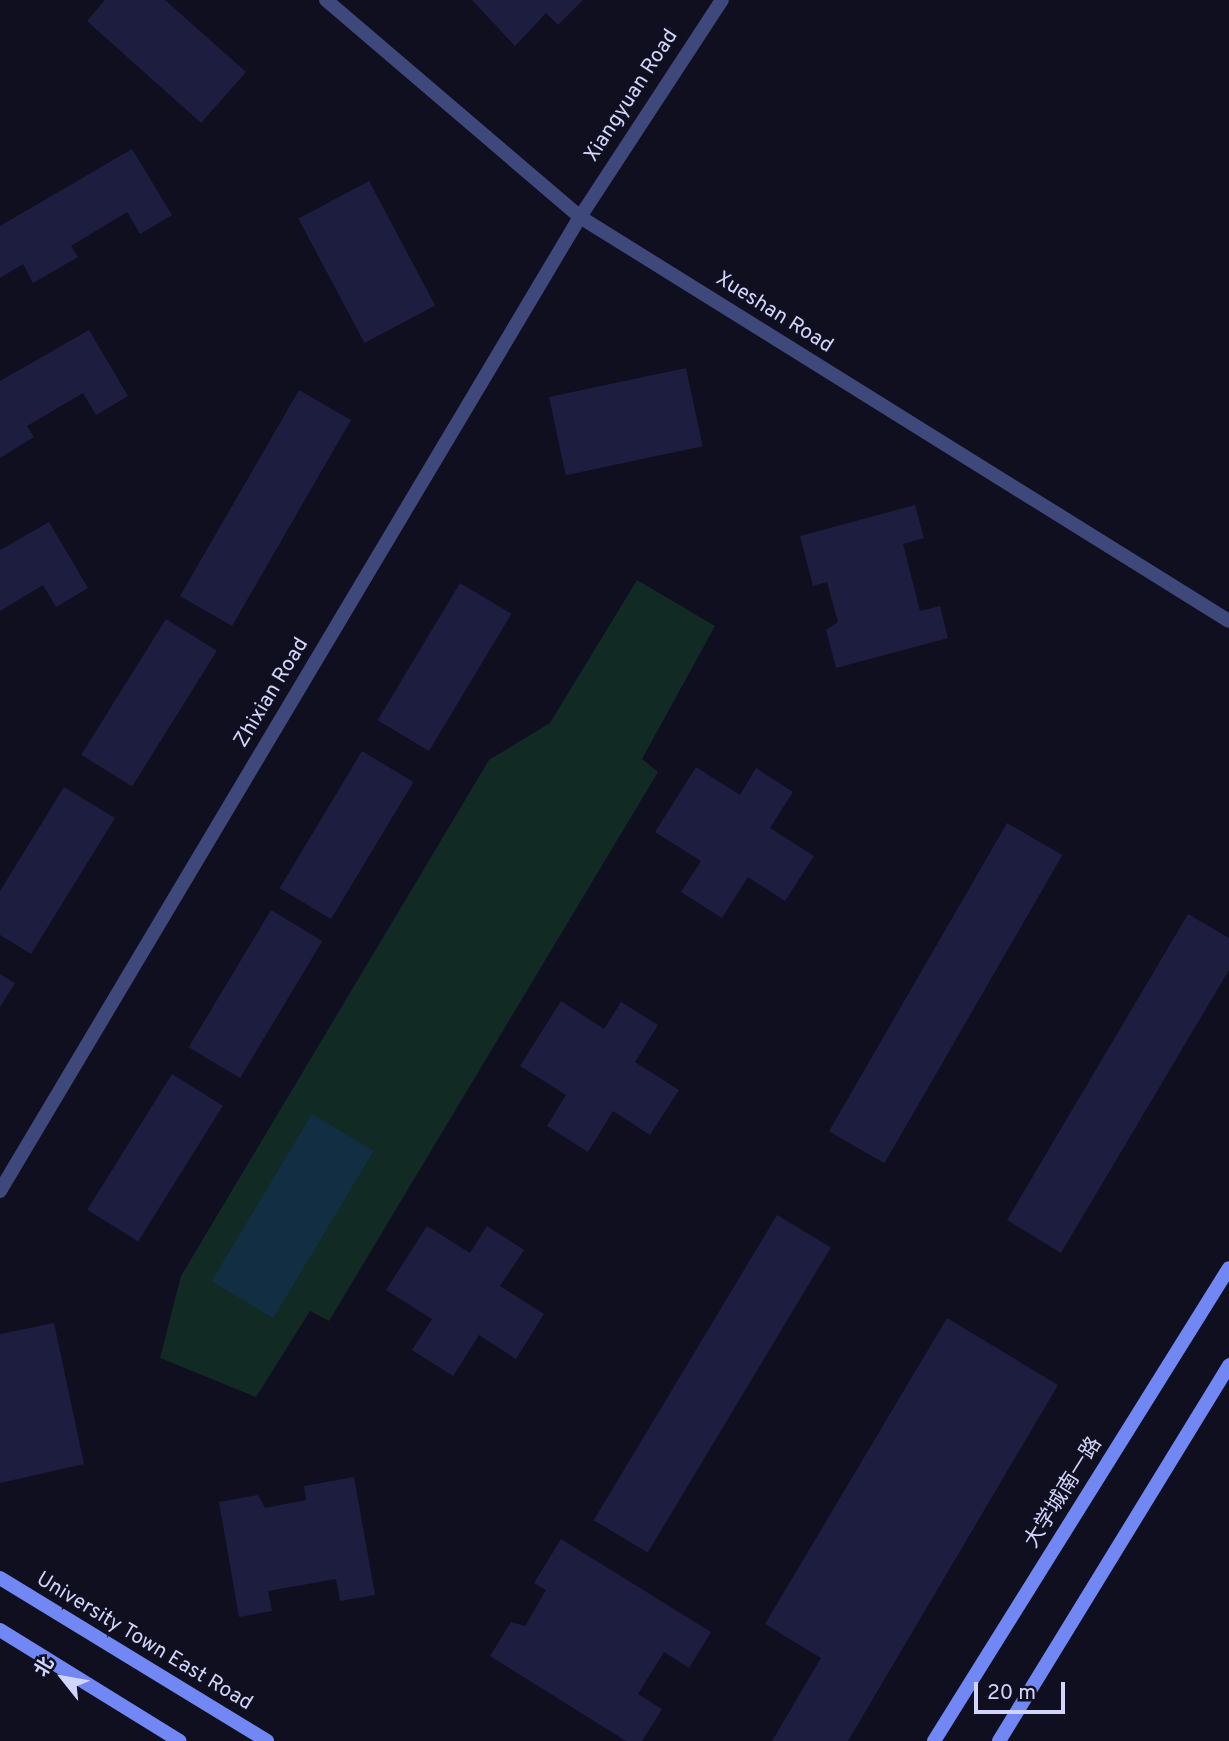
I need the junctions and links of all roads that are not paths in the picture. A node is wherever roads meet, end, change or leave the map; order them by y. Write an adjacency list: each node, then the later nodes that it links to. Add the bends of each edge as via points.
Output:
1 (326, 0): 3 (street, Xueshan Road)
2 (722, 0): 3 (street, Xiangyuan Road)
3 (580, 217): 4 (street, Xueshan Road); 5 (street, Zhixian Road)
4 (1229, 621)
5 (0, 1191)
6 (1229, 1268): 12 (main road, 大学城南一路)
7 (1229, 1365): 13 (main road)
8 (0, 1578): 11 (main road, University Town East Road)
9 (0, 1630): 10 (main road)
10 (180, 1741)
11 (267, 1741)
12 (934, 1741)
13 (999, 1741)

